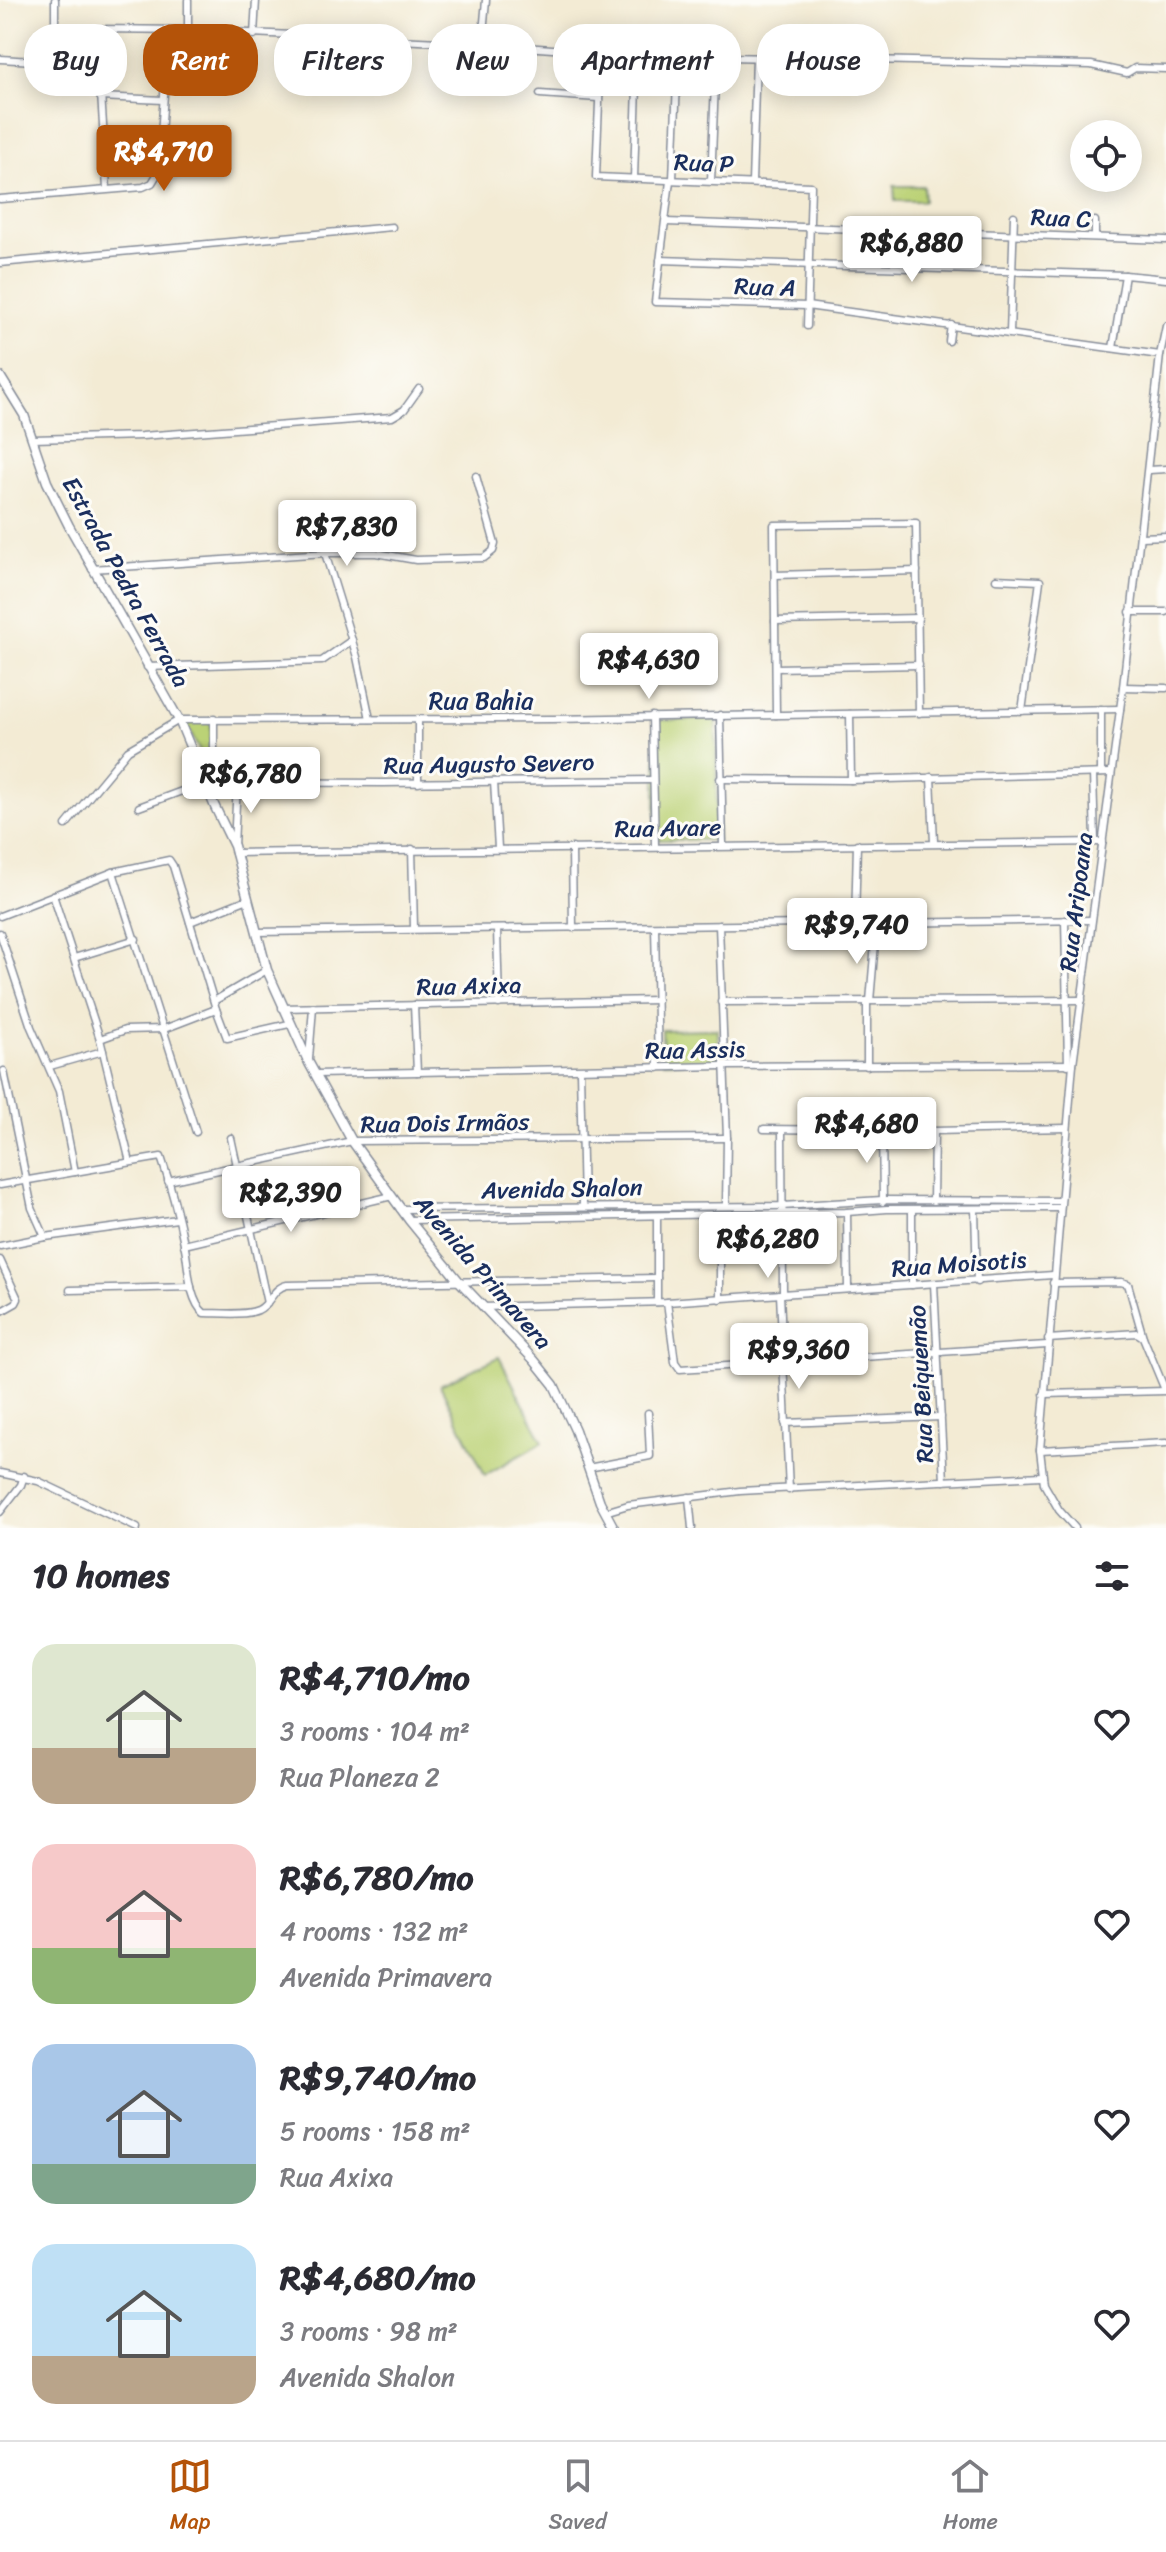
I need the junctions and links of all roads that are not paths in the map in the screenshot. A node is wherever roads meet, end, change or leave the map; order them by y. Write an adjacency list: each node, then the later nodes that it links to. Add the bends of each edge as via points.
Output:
1 (55, 0): 5 (street)
2 (188, 0): 6 (street)
3 (256, 0): 7 (street)
4 (486, 0): 8 (street)
5 (55, 24)
6 (188, 24)
7 (255, 24)
8 (484, 24)
9 (258, 35): 10 (street)
10 (428, 42)
11 (741, 58): 12 (street)
12 (756, 58): 15 (street, via 1091,65 1127,73 1135,68); 27 (street)
13 (0, 59): 14 (street)
14 (24, 60)
15 (1166, 69)
16 (540, 94): 22 (street)
17 (163, 96): 23 (street)
18 (637, 96): 24 (street)
19 (676, 96): 25 (street)
20 (714, 96): 26 (street)
21 (100, 97): 23 (street); 28 (street)
22 (598, 98): 24 (street, Rua P, via 596,177)
23 (163, 100): 28 (street, via 156,179 143,187)
24 (634, 178): 25 (street, Rua P)
25 (672, 180): 26 (street, Rua P); 32 (street)
26 (711, 181): 27 (street, Rua P)
27 (752, 183): 34 (street, Rua P, via 811,186)
28 (107, 189): 29 (street)
29 (0, 199)
30 (1014, 216): 35 (street)
31 (1095, 221): 36 (street)
32 (666, 222): 34 (street, Rua C); 38 (street)
33 (392, 227): 39 (street)
34 (810, 228): 35 (street, Rua C); 40 (street)
35 (1013, 234): 36 (street, Rua C); 41 (street)
36 (1095, 236): 37 (street, Rua C)
37 (1166, 240)
38 (660, 260): 40 (street); 44 (street, Rua A, via 655,302)
39 (0, 263)
40 (808, 266): 41 (street); 44 (street)
41 (1013, 272): 42 (street); 48 (street)
42 (1125, 275): 43 (street); 50 (street)
43 (1166, 279)
44 (807, 306): 45 (street, Rua A); 46 (street)
45 (951, 325): 48 (street, Rua A); 49 (street)
46 (807, 326)
47 (1166, 326): 51 (street, Rua Aripoana)
48 (1010, 333): 50 (street, Rua A)
49 (949, 341)
50 (1113, 348): 51 (street, Rua A)
51 (1160, 355): 53 (street, Rua Aripoana)
52 (0, 376): 56 (street, Estrada Pedra Ferrada)
53 (1157, 387): 54 (street); 58 (street, Rua Aripoana)
54 (1166, 387)
55 (419, 389): 56 (street, via 392,417)
56 (33, 439): 63 (street, Estrada Pedra Ferrada, via 47,482)
57 (1166, 469): 58 (street)
58 (1149, 470): 61 (street, Rua Aripoana)
59 (476, 476): 62 (street, via 494,541 491,555 416,560)
60 (1166, 536): 61 (street)
61 (1141, 537): 67 (street, Rua Aripoana)
62 (325, 553): 63 (street); 71 (street)
63 (92, 569): 73 (street, Estrada Pedra Ferrada)
64 (917, 571): 65 (street); 65 (street, via 916,523 774,525); 69 (street)
65 (775, 575): 70 (street)
66 (996, 579): 79 (street, via 1040,581)
67 (1130, 612): 68 (street); 75 (street, Rua Aripoana)
68 (1166, 612)
69 (918, 618): 70 (street); 72 (street)
70 (775, 621): 74 (street)
71 (352, 640): 73 (street, via 322,661); 86 (street)
72 (919, 665): 74 (street); 80 (street)
73 (147, 667): 88 (street, Estrada Pedra Ferrada)
74 (776, 668): 83 (street)
75 (1123, 687): 76 (street); 78 (street, Rua Aripoana)
76 (1166, 688)
77 (1101, 709): 78 (street, Rua Bahia); 79 (street, Rua Bahia); 89 (street)
78 (1120, 709): 90 (street, Rua Aripoana)
79 (1022, 711): 80 (street, Rua Bahia)
80 (919, 713): 81 (street, Rua Bahia)
81 (850, 714): 83 (street, Rua Bahia); 94 (street)
82 (720, 715): 83 (street, Rua Bahia); 84 (street, Rua Bahia); 92 (street)
83 (776, 715)
84 (652, 716): 87 (street, Rua Bahia); 93 (street)
85 (214, 718): 86 (street, Rua Bahia); 88 (street, Rua Bahia); 95 (street)
86 (370, 719): 87 (street, Rua Bahia)
87 (418, 719): 98 (street)
88 (179, 720): 95 (street, Estrada Pedra Ferrada); 100 (street, via 128,750)
89 (1097, 773): 90 (street); 91 (street); 101 (street)
90 (1111, 773): 101 (street, Rua Aripoana)
91 (931, 777): 94 (street); 102 (street)
92 (720, 779): 94 (street); 104 (street)
93 (652, 780): 96 (street, Rua Augusto Severo); 105 (street)
94 (851, 780)
95 (210, 782): 97 (street, Rua Augusto Severo); 99 (street, Rua Augusto Severo); 108 (street, Avenida Primavera, via 215,807)
96 (494, 782): 98 (street, Rua Augusto Severo); 106 (street)
97 (237, 783): 98 (street, Rua Augusto Severo); 108 (street)
98 (418, 783)
99 (139, 807)
100 (66, 825)
101 (1099, 841): 102 (street, Rua Avare); 115 (street, Rua Aripoana)
102 (934, 842): 103 (street, Rua Avare)
103 (857, 844): 104 (street, Rua Avare); 118 (street)
104 (723, 845): 105 (street, Rua Avare)
105 (655, 846): 107 (street, Rua Avare)
106 (498, 848): 107 (street, Rua Avare); 109 (street, Rua Avare)
107 (572, 848): 122 (street)
108 (235, 849): 109 (street, Rua Avare); 112 (street, Avenida Primavera)
109 (412, 849): 121 (street)
110 (113, 872): 111 (street); 116 (street, via 169,860); 126 (street)
111 (53, 895): 113 (street); 127 (street)
112 (248, 899): 116 (street); 124 (street, Avenida Primavera)
113 (0, 916)
114 (1065, 920): 115 (street); 117 (street); 130 (street)
115 (1091, 920): 131 (street, Rua Aripoana)
116 (190, 922): 135 (street)
117 (864, 923): 118 (street); 132 (street, via 875,943)
118 (855, 924): 119 (street)
119 (719, 925): 120 (street); 133 (street)
120 (655, 927): 122 (street); 129 (street)
121 (414, 928): 123 (street); 124 (street)
122 (573, 928): 123 (street)
123 (497, 929): 134 (street)
124 (257, 932): 128 (street, Avenida Primavera)
125 (0, 933): 145 (street, via 31,1027)
126 (136, 939): 127 (street); 140 (street)
127 (74, 958): 141 (street)
128 (267, 970): 135 (street); 138 (street, Avenida Primavera)
129 (657, 1000): 134 (street, Rua Axixa); 148 (street)
130 (1065, 1000): 131 (street); 132 (street); 144 (street)
131 (1082, 1000): 144 (street, Rua Aripoana)
132 (868, 1001): 133 (street); 147 (street)
133 (721, 1002): 146 (street)
134 (499, 1004): 136 (street, Rua Axixa)
135 (215, 1005): 139 (street, via 228,1039); 140 (street)
136 (414, 1005): 137 (street, Rua Axixa); 151 (street)
137 (313, 1007): 138 (street, Rua Axixa); 143 (street)
138 (282, 1008): 139 (street, Avenida Primavera)
139 (289, 1024): 143 (street, Avenida Primavera)
140 (164, 1029): 141 (street, via 125,1030); 158 (street)
141 (100, 1039): 142 (street)
142 (103, 1051): 145 (street); 163 (street)
143 (309, 1063): 152 (street, Avenida Primavera)
144 (1070, 1064): 147 (street, Rua Assis); 153 (street, Rua Aripoana)
145 (50, 1066): 165 (street)
146 (723, 1066): 147 (street, Rua Assis); 148 (street, Rua Assis); 160 (street)
147 (867, 1066)
148 (658, 1068): 149 (street, Rua Assis)
149 (580, 1070): 151 (street, Rua Assis); 161 (street)
150 (4, 1071): 166 (street)
151 (417, 1072): 152 (street, Rua Assis)
152 (316, 1074): 162 (street, Avenida Primavera)
153 (1067, 1128): 157 (street); 175 (street, Rua Aripoana)
154 (764, 1129): 155 (street)
155 (782, 1130): 156 (street); 181 (street)
156 (882, 1130): 157 (street); 170 (street)
157 (934, 1131): 172 (street)
158 (196, 1132)
159 (231, 1138): 164 (street)
160 (727, 1138): 161 (street, Rua Dois Irmãos); 176 (street)
161 (582, 1140): 162 (street, Rua Dois Irmãos); 177 (street)
162 (352, 1141): 164 (street, Rua Dois Irmãos); 169 (street, Avenida Primavera)
163 (130, 1162): 165 (street); 167 (street, via 161,1157)
164 (237, 1165): 167 (street, Rua Dois Irmãos); 193 (street)
165 (75, 1172): 166 (street)
166 (28, 1180): 168 (street); 194 (street, via 32,1208)
167 (168, 1181): 191 (street)
168 (0, 1185)
169 (392, 1196): 179 (street, Avenida Primavera); 193 (street)
170 (882, 1200): 171 (street, Avenida Shalon); 174 (street, Avenida Shalon); 180 (street)
171 (919, 1201): 172 (street, Avenida Shalon); 182 (street)
172 (933, 1201): 173 (street, Avenida Shalon)
173 (965, 1201): 175 (street, Avenida Shalon); 183 (street)
174 (814, 1204): 181 (street, Avenida Shalon); 186 (street)
175 (1060, 1204): 184 (street, Avenida Shalon); 199 (street, Rua Aripoana)
176 (726, 1205): 178 (street, Avenida Shalon); 181 (street, Avenida Shalon); 187 (street)
177 (583, 1206): 178 (street, Avenida Shalon); 179 (street, Avenida Shalon); 188 (street)
178 (606, 1206): 189 (street)
179 (400, 1209): 192 (street, Avenida Primavera)
180 (887, 1209): 182 (street, Avenida Shalon); 185 (street, Avenida Shalon)
181 (782, 1210): 186 (street, Avenida Shalon); 187 (street, Avenida Shalon); 207 (street)
182 (916, 1210): 183 (street, Avenida Shalon); 203 (street)
183 (965, 1210): 184 (street, Avenida Shalon)
184 (975, 1210): 201 (street)
185 (847, 1212): 186 (street, Avenida Shalon); 205 (street)
186 (814, 1213)
187 (720, 1215): 190 (street, Avenida Shalon); 208 (street)
188 (583, 1216): 189 (street, Avenida Shalon); 192 (street, Avenida Shalon)
189 (606, 1216): 190 (street, Avenida Shalon)
190 (657, 1216): 198 (street)
191 (177, 1219): 194 (street); 195 (street)
192 (409, 1220): 200 (street, Avenida Primavera)
193 (252, 1228): 195 (street); 211 (street)
194 (45, 1237): 196 (street)
195 (184, 1245): 204 (street)
196 (0, 1246)
197 (0, 1260): 213 (street, via 18,1299)
198 (657, 1278): 200 (street); 209 (street)
199 (1053, 1279): 201 (street, Rua Moisotis); 214 (street, Rua Moisotis, via 1128,1284); 215 (street, Rua Aripoana)
200 (458, 1280): 211 (street, via 287,1285); 212 (street, Avenida Primavera)
201 (977, 1282): 202 (street, Rua Moisotis)
202 (934, 1284): 203 (street, Rua Moisotis); 216 (street, Rua Beiquemão)
203 (912, 1285): 205 (street, Rua Moisotis)
204 (191, 1287): 206 (street); 211 (street, via 201,1312 252,1312)
205 (848, 1289): 207 (street, Rua Moisotis)
206 (70, 1290)
207 (782, 1294): 208 (street, Rua Moisotis); 217 (street)
208 (720, 1299): 210 (street, Rua Moisotis)
209 (657, 1302): 210 (street, Rua Moisotis); 212 (street, Rua Moisotis)
210 (667, 1302): 217 (street, via 678,1368)
211 (267, 1303)
212 (483, 1307): 225 (street, Avenida Primavera, via 554,1385)
213 (0, 1312)
214 (1143, 1337): 215 (street, via 1134,1332); 218 (street)
215 (1048, 1342): 216 (street); 219 (street, Rua Aripoana)
216 (937, 1352): 217 (street); 221 (street, Rua Beiquemão)
217 (782, 1360): 222 (street)
218 (1165, 1390): 219 (street)
219 (1044, 1394): 224 (street, Rua Aripoana)
220 (648, 1413): 225 (street, via 650,1456)
221 (941, 1417): 222 (street); 229 (street, Rua Beiquemão)
222 (785, 1423): 230 (street)
223 (1166, 1443): 224 (street)
224 (1040, 1450): 228 (street, Rua Aripoana)
225 (588, 1468): 233 (street, Avenida Primavera)
226 (0, 1473): 227 (street)
227 (24, 1476): 232 (street); 234 (street)
228 (1041, 1476): 229 (street); 239 (street, Rua Aripoana)
229 (944, 1481): 230 (street)
230 (789, 1490): 231 (street)
231 (689, 1497): 233 (street); 238 (street)
232 (0, 1512)
233 (605, 1512): 237 (street, Avenida Primavera)
234 (123, 1521): 235 (street); 236 (street)
235 (117, 1528)
236 (137, 1528)
237 (614, 1528)
238 (692, 1528)
239 (1075, 1528)

